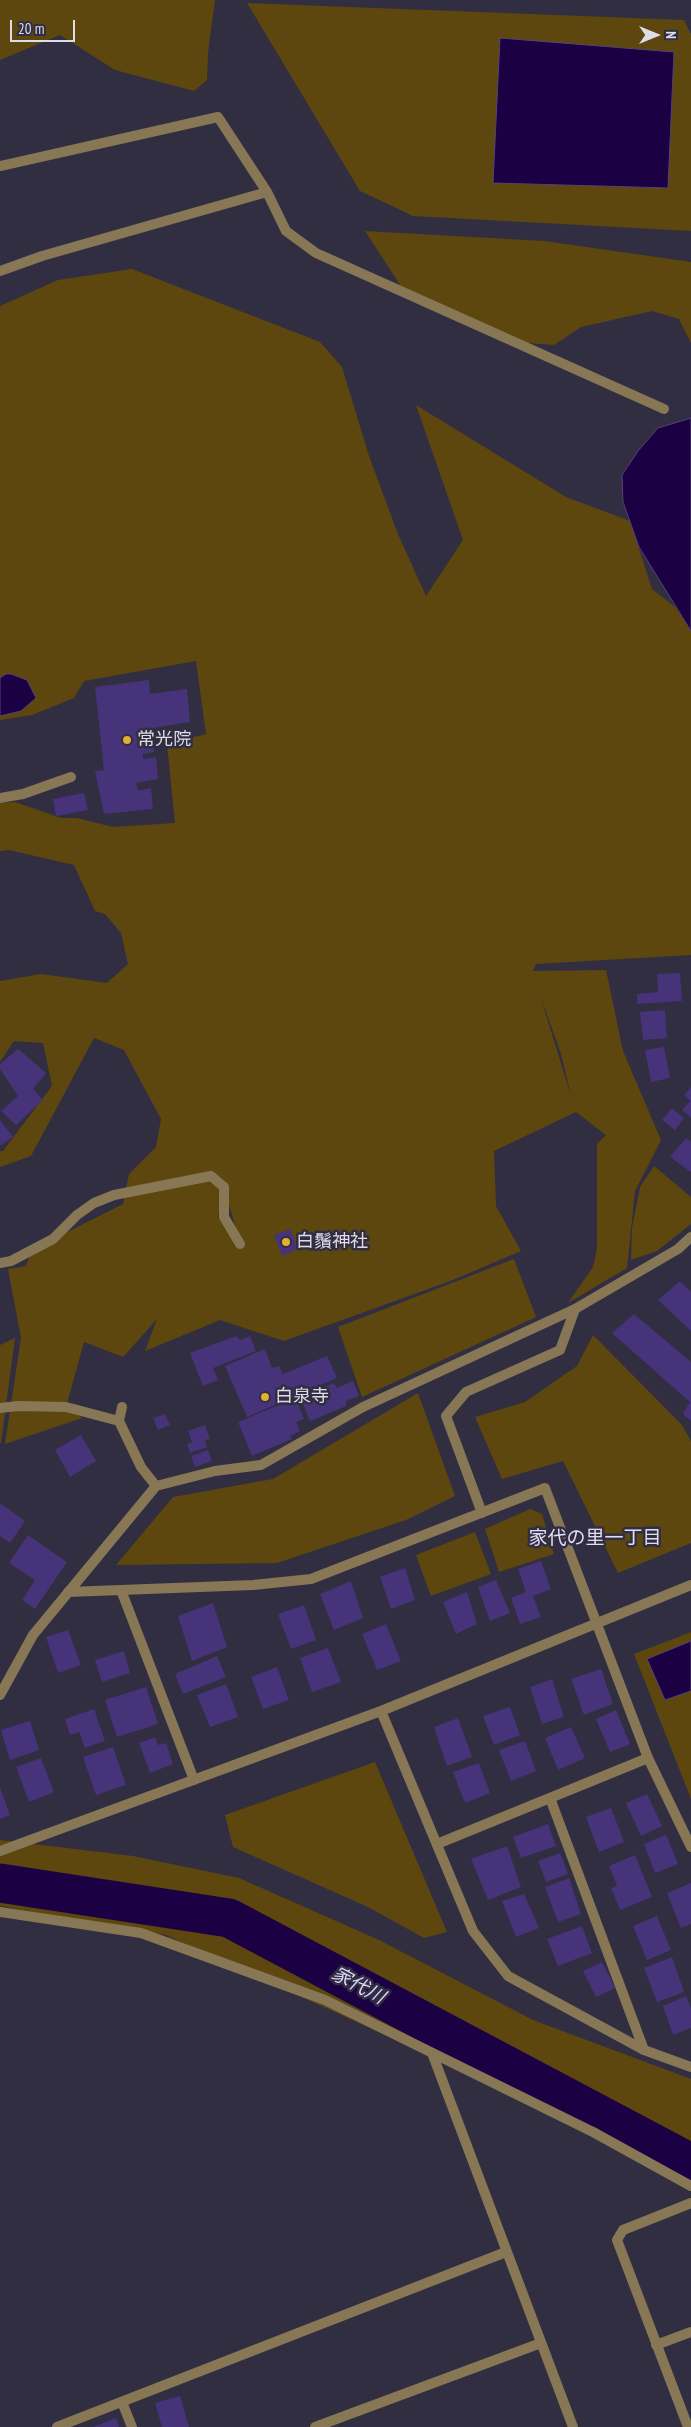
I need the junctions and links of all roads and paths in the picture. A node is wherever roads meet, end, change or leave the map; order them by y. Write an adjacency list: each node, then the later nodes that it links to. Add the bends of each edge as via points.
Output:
1 (0, 166): 2 (street, via 218,117)
2 (267, 192): 3 (street); 4 (street, via 286,230 316,254)
3 (0, 271)
4 (664, 409)
5 (71, 777): 6 (street, via 23,794)
6 (0, 798)
7 (691, 1237): 10 (street, via 678,1249)
8 (240, 1244): 9 (street, via 224,1217 224,1187 211,1176 114,1194 77,1214 53,1239 11,1261)
9 (0, 1263)
10 (574, 1308): 14 (street, via 363,1407 261,1465 215,1470); 15 (street, via 560,1350 466,1392 446,1416)
11 (122, 1407): 13 (street)
12 (0, 1408): 13 (street, via 66,1407)
13 (119, 1421): 14 (street, via 141,1467)
14 (156, 1486): 18 (street)
15 (482, 1513): 17 (street, via 310,1579 253,1585); 19 (street, via 545,1488)
16 (691, 1585): 19 (street)
17 (121, 1590): 18 (street); 23 (street)
18 (68, 1592): 20 (street, via 33,1635)
19 (597, 1623): 21 (street); 22 (street)
20 (0, 1696)
21 (381, 1711): 23 (street); 25 (street)
22 (648, 1758): 24 (street); 26 (street)
23 (194, 1780): 27 (street)
24 (550, 1798): 25 (street); 29 (street)
25 (437, 1844): 29 (street, via 473,1931 508,1976)
26 (691, 1847)
27 (0, 1851)
28 (0, 1912): 30 (street, via 141,1933 325,2000)
29 (644, 2050): 31 (street)
30 (432, 2053): 32 (street, via 593,2132); 34 (street)
31 (691, 2067)
32 (691, 2186)
33 (691, 2203): 37 (street, via 623,2230 617,2240)
34 (506, 2252): 36 (street); 38 (street)
35 (691, 2332): 37 (street)
36 (541, 2343): 41 (street); 42 (street)
37 (656, 2345): 43 (street)
38 (122, 2402): 39 (street); 40 (street)
39 (57, 2427)
40 (132, 2427)
41 (315, 2427)
42 (573, 2427)
43 (688, 2427)

